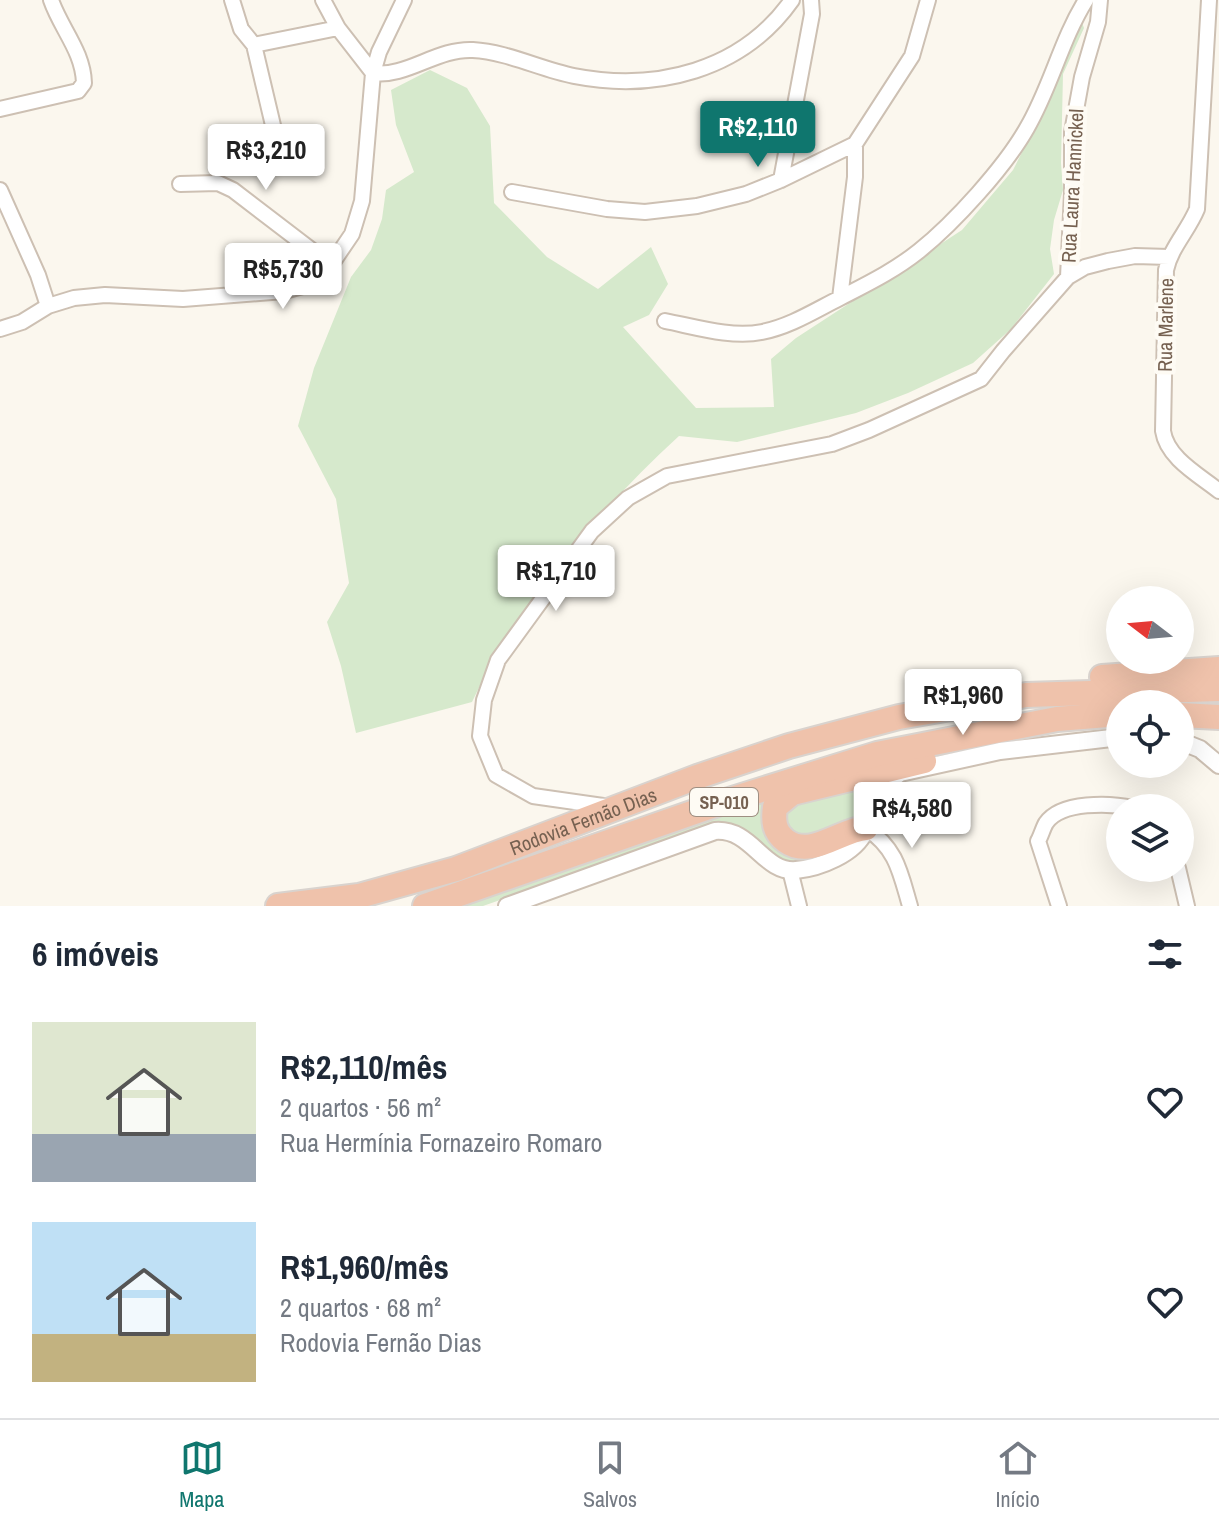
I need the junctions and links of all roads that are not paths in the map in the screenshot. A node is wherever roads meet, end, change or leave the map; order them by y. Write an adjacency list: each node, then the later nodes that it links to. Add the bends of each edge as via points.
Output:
1 (51, 0): 13 (street, via 70,36 84,83 78,91)
2 (232, 0): 11 (street, via 241,29)
3 (323, 0): 10 (street)
4 (404, 0): 12 (street)
5 (792, 0): 12 (street, via 778,21 754,40 686,76 575,76 493,53 457,50 395,72)
6 (811, 0): 16 (street)
7 (928, 0): 15 (street, via 912,56)
8 (1095, 0): 22 (street, Rua Laura Hannickel, via 1098,22 1072,132); 23 (street, via 1072,26 1038,107 1012,152 920,251)
9 (1209, 0): 20 (street, Rua Marlene, via 1197,209)
10 (338, 28): 11 (street); 12 (street)
11 (254, 45): 14 (street)
12 (373, 73): 21 (street, via 362,201 352,234)
13 (0, 109)
14 (276, 138)
15 (855, 144): 16 (street); 23 (street)
16 (781, 180): 19 (street, via 697,206 645,212)
17 (180, 184): 21 (street, via 218,183 233,190)
18 (0, 190): 24 (street)
19 (512, 192)
20 (1169, 257): 22 (street, via 1108,261); 27 (street, Rua Marlene, via 1164,440 1173,454)
21 (331, 265): 24 (street, via 310,284 284,291 183,299 105,295)
22 (1068, 277): 39 (street, via 981,379 832,444 667,476 628,498 592,531 498,660 484,700 480,736 496,775 533,796)
23 (840, 298): 25 (street, via 806,318 760,332)
24 (48, 306): 26 (street)
25 (665, 321)
26 (0, 329)
27 (1219, 491)
28 (1219, 669): 30 (highway, via 1087,679)
29 (1219, 689): 30 (highway, Rodovia Fernão Dias / SP-010)
30 (1026, 695): 39 (highway, Rodovia Fernão Dias / SP-010, via 899,717 789,746)
31 (1106, 715): 34 (highway, Rodovia Fernão Dias / SP-010)
32 (1194, 716): 33 (highway)
33 (1219, 717)
34 (1057, 719): 40 (highway, via 1047,731 792,793 775,807 776,830 801,846); 44 (highway, Rodovia Fernão Dias / SP-010, via 877,754)
35 (1106, 739): 40 (street, via 1000,751 900,773 884,790)
36 (1194, 747): 37 (street)
37 (1219, 765)
38 (1106, 805): 48 (street, via 1060,811 1047,821 1038,841)
39 (615, 807): 43 (highway, Rodovia Fernão Dias / SP-010, via 456,869 359,896)
40 (866, 828): 41 (street, via 848,851); 47 (street, via 893,853)
41 (790, 870): 45 (street, via 776,866 739,835 715,831); 46 (street)
42 (1181, 882): 49 (street)
43 (278, 906)
44 (425, 906)
45 (507, 906)
46 (799, 906)
47 (910, 906)
48 (1059, 906)
49 (1187, 906)

